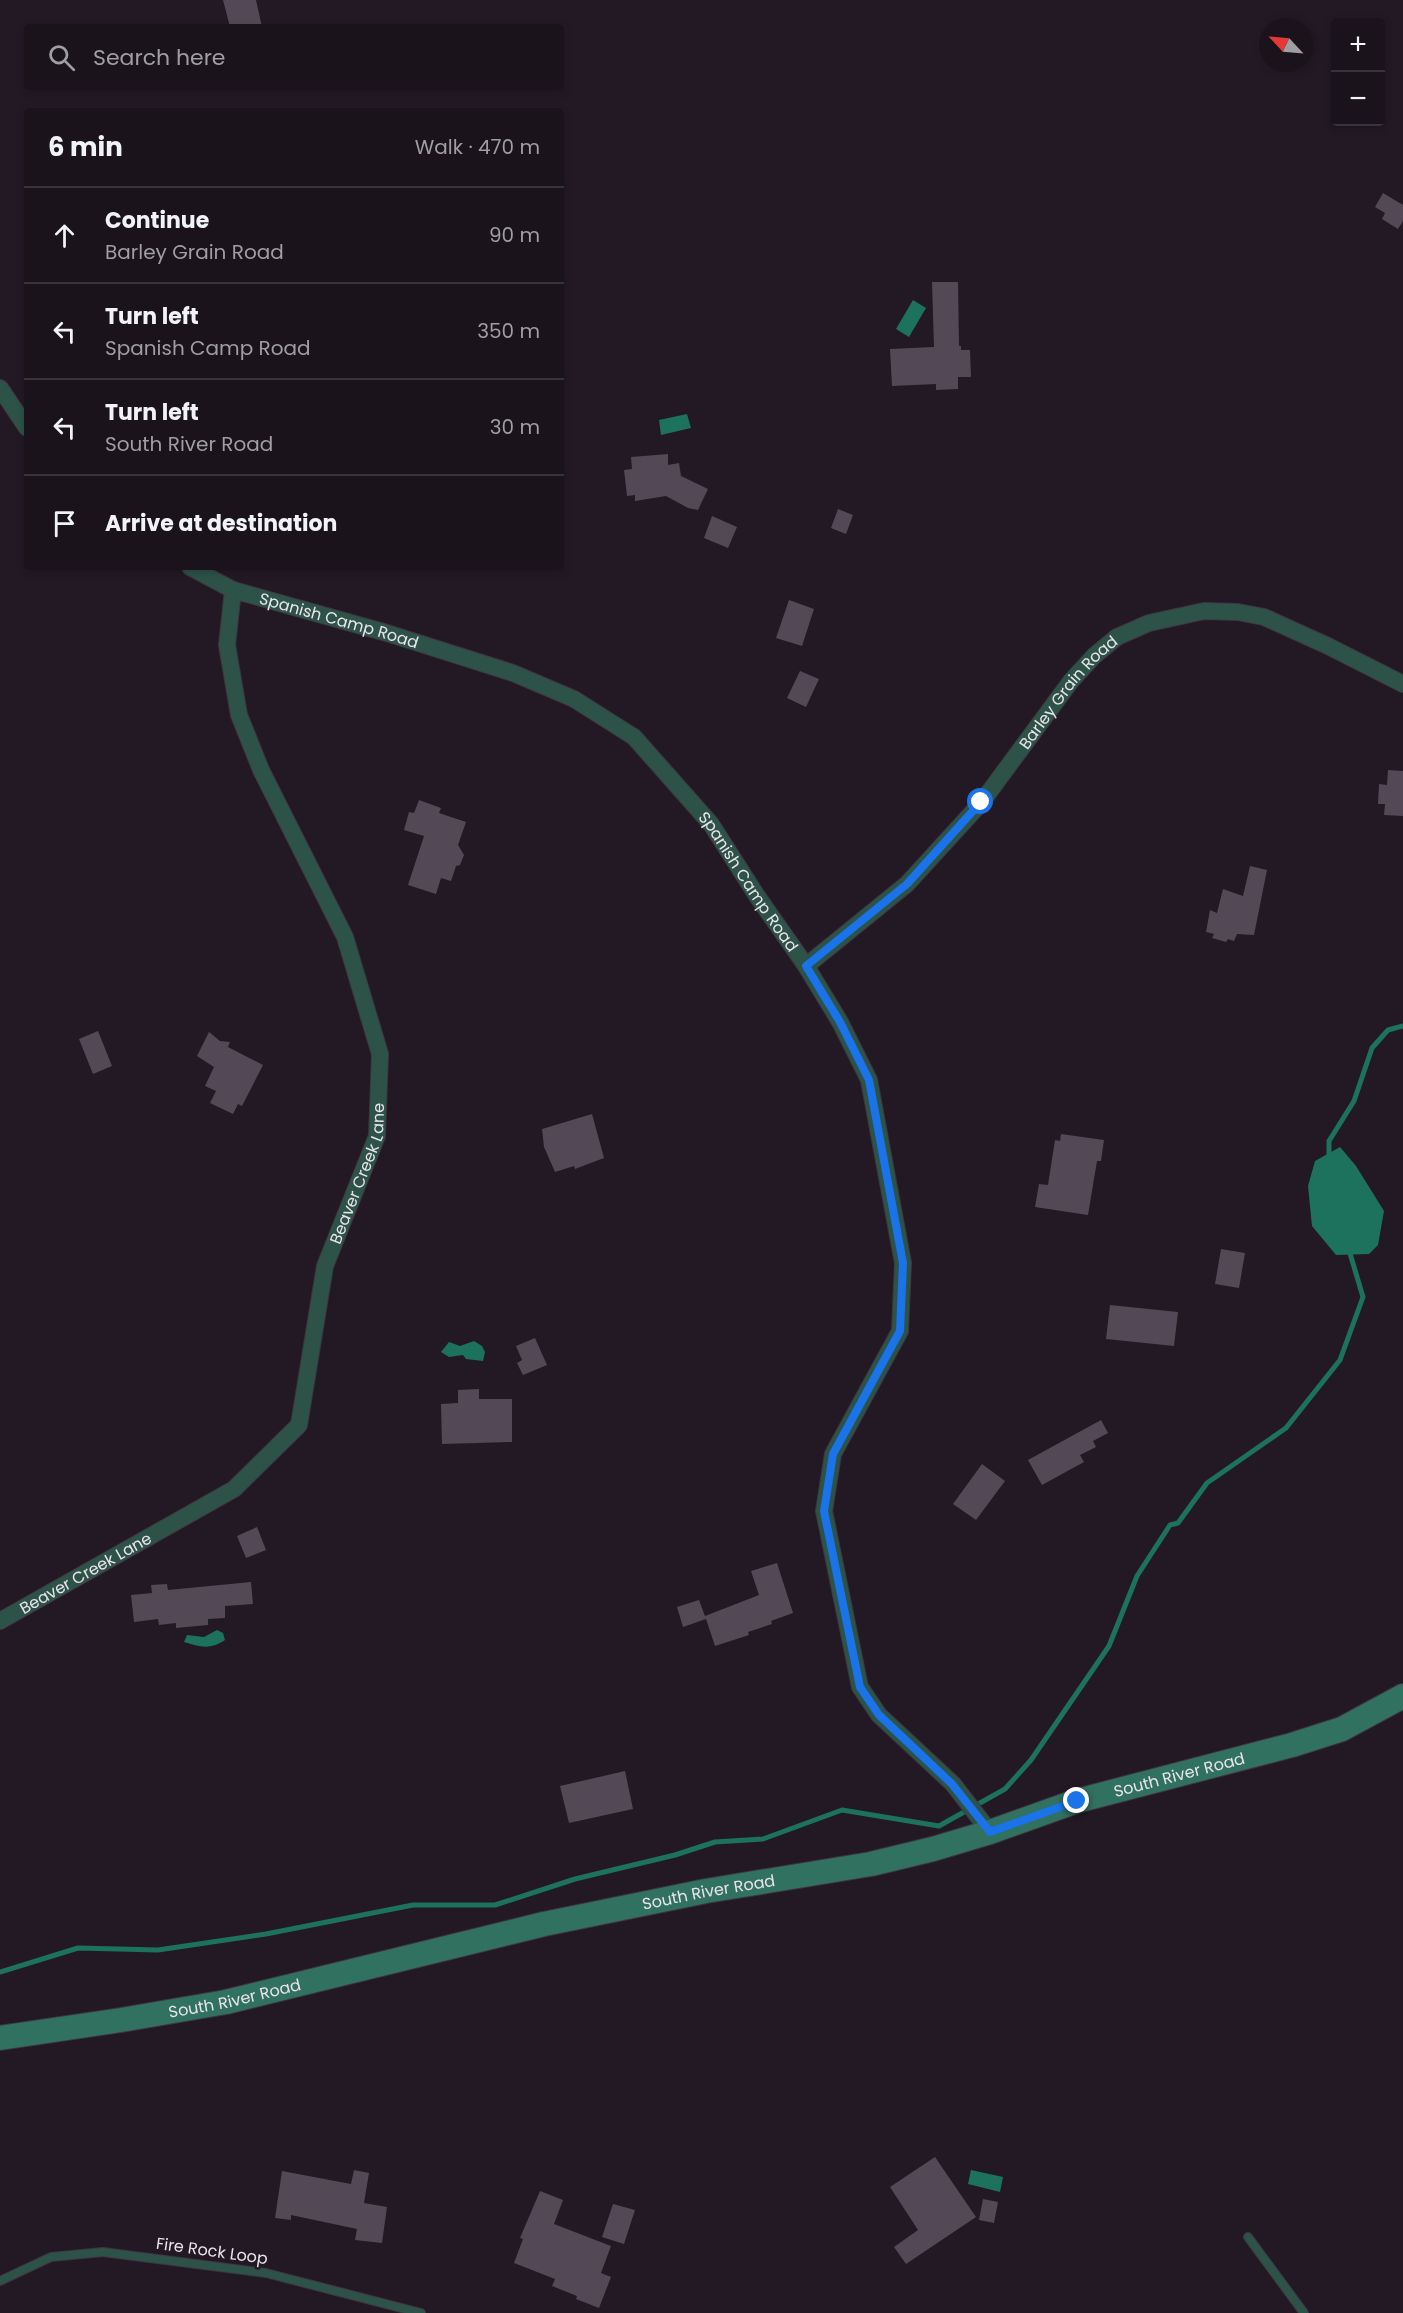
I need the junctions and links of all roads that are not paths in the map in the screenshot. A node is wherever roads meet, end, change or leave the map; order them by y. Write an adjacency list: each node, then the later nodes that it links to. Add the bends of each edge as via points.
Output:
1 (0, 388): 2 (street)
2 (24, 424)
3 (196, 570): 4 (street, Spanish Camp Road)
4 (233, 590): 6 (street, Spanish Camp Road, via 513,673 574,699 634,737 711,824); 7 (street, Beaver Creek Lane, via 227,645 239,715 261,770 345,937 380,1054 376,1136 325,1266 299,1425 234,1489)
5 (1403, 684): 6 (street, Barley Grain Road, via 1264,617 1238,612 1204,611 1149,623 1117,637 1071,681 981,802 907,884)
6 (806, 966): 9 (street, Spanish Camp Road, via 869,1080 903,1263 900,1331 833,1454 824,1511 860,1687 879,1715 952,1784)
7 (0, 1622)
8 (1403, 1696): 9 (main road, South River Road, via 1341,1729 1077,1801)
9 (990, 1832): 10 (main road, South River Road, via 871,1864 706,1891 544,1924 226,2002)
10 (0, 2038)
11 (1248, 2237): 14 (lane)
12 (0, 2281): 13 (lane, Fire Rock Loop, via 51,2257 103,2252 266,2273)
13 (421, 2313)
14 (1304, 2313)

